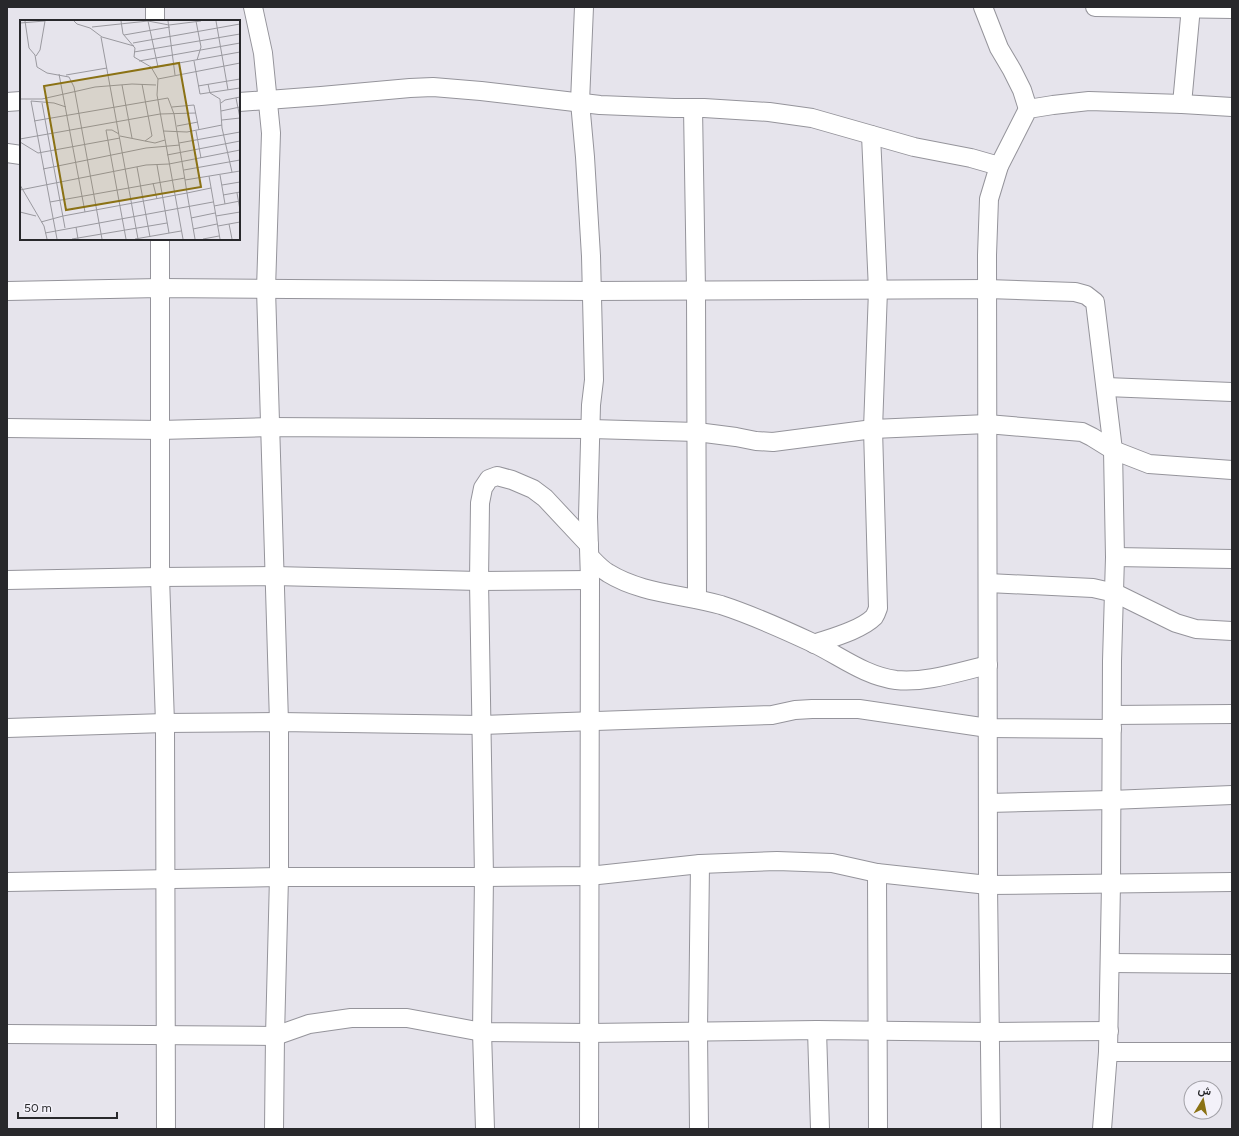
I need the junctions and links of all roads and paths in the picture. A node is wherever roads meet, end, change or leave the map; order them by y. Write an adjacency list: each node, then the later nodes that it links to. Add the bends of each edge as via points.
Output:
1 (155, 7): 8 (street)
2 (254, 7): 9 (street)
3 (584, 7): 13 (street)
4 (983, 7): 17 (street, via 999,48 1022,90)
5 (1095, 7): 6 (street)
6 (1191, 8): 7 (street); 14 (street)
7 (1232, 9)
8 (155, 20)
9 (269, 100): 12 (street); 13 (street, via 433,87); 24 (street, via 271,133)
10 (20, 101): 11 (street)
11 (7, 102)
12 (240, 102)
13 (580, 102): 16 (street); 29 (street, via 592,256)
14 (1182, 104): 15 (street); 17 (street, via 1089,101)
15 (1232, 107)
16 (693, 108): 18 (street, via 786,114 812,118); 25 (street)
17 (1028, 109): 21 (street)
18 (872, 135): 21 (street); 26 (street)
19 (7, 153): 20 (street)
20 (20, 155)
21 (999, 166): 27 (street, via 989,200)
22 (160, 240): 23 (street)
23 (160, 288): 24 (street); 28 (street); 37 (street)
24 (266, 289): 29 (street); 33 (street)
25 (696, 290): 26 (street); 29 (street); 38 (street)
26 (878, 290): 27 (street); 36 (street)
27 (987, 290): 30 (street, via 1076,292 1086,295 1095,302); 32 (street)
28 (7, 291)
29 (592, 291): 35 (street, via 594,380)
30 (1106, 386): 31 (street); 39 (street)
31 (1232, 392)
32 (987, 424): 36 (street); 39 (street, via 1082,432); 49 (street)
33 (270, 427): 35 (street); 37 (street); 44 (street)
34 (7, 428): 37 (street)
35 (591, 429): 38 (street); 41 (street)
36 (873, 429): 38 (street, via 773,442); 53 (street, via 878,608 875,616 849,632)
37 (160, 430): 45 (street)
38 (697, 432): 51 (street)
39 (1113, 450): 40 (street, via 1149,464); 42 (street)
40 (1232, 470)
41 (589, 551): 47 (street); 48 (street, via 545,498 533,489 497,476 489,479 483,488 480,503); 51 (street, via 607,572 624,581 645,589)
42 (1115, 557): 43 (street); 50 (street)
43 (1232, 559)
44 (274, 576): 45 (street); 48 (street); 57 (street)
45 (160, 577): 46 (street); 56 (street)
46 (7, 580)
47 (590, 580): 48 (street); 58 (street)
48 (479, 581): 60 (street)
49 (988, 583): 50 (street, via 1093,588); 54 (street)
50 (1115, 593): 52 (street, via 1176,623 1196,629); 59 (street)
51 (697, 599): 53 (street, via 768,623)
52 (1232, 631)
53 (814, 644): 54 (street, via 866,671 895,680 914,680)
54 (988, 665): 62 (street)
55 (1232, 714): 59 (street)
56 (165, 722): 57 (street); 61 (street); 71 (street)
57 (279, 722): 60 (street); 69 (street)
58 (589, 722): 60 (street); 62 (street, via 772,715 812,709 859,709); 68 (street)
59 (1112, 722): 62 (street); 64 (street)
60 (482, 725): 70 (street)
61 (7, 728)
62 (988, 728): 65 (street)
63 (1232, 795): 64 (street)
64 (1111, 800): 65 (street); 74 (street)
65 (988, 803): 75 (street)
66 (700, 864): 67 (street, via 777,861 832,863); 68 (street); 80 (street)
67 (877, 873): 75 (street); 79 (street)
68 (589, 876): 70 (street); 84 (street)
69 (279, 877): 70 (street); 71 (street); 87 (street)
70 (484, 878): 82 (street)
71 (165, 879): 72 (street); 86 (street)
72 (7, 882)
73 (1232, 882): 74 (street)
74 (1111, 883): 75 (street); 76 (street)
75 (988, 885): 83 (street)
76 (1110, 963): 77 (street); 81 (street)
77 (1232, 964)
78 (817, 1030): 79 (street); 80 (street); 95 (street)
79 (878, 1030): 83 (street); 96 (street)
80 (698, 1031): 84 (street); 94 (street)
81 (1109, 1031): 83 (street); 88 (street)
82 (482, 1032): 84 (street); 87 (street, via 407,1018 351,1018 309,1024); 92 (street)
83 (990, 1032): 97 (street)
84 (589, 1033): 93 (street)
85 (7, 1034): 86 (street)
86 (165, 1035): 87 (street); 90 (street)
87 (275, 1036): 91 (street)
88 (1108, 1052): 89 (street); 98 (street)
89 (1232, 1052)
90 (166, 1129)
91 (274, 1129)
92 (485, 1129)
93 (589, 1129)
94 (699, 1129)
95 (820, 1129)
96 (878, 1129)
97 (991, 1129)
98 (1102, 1129)

